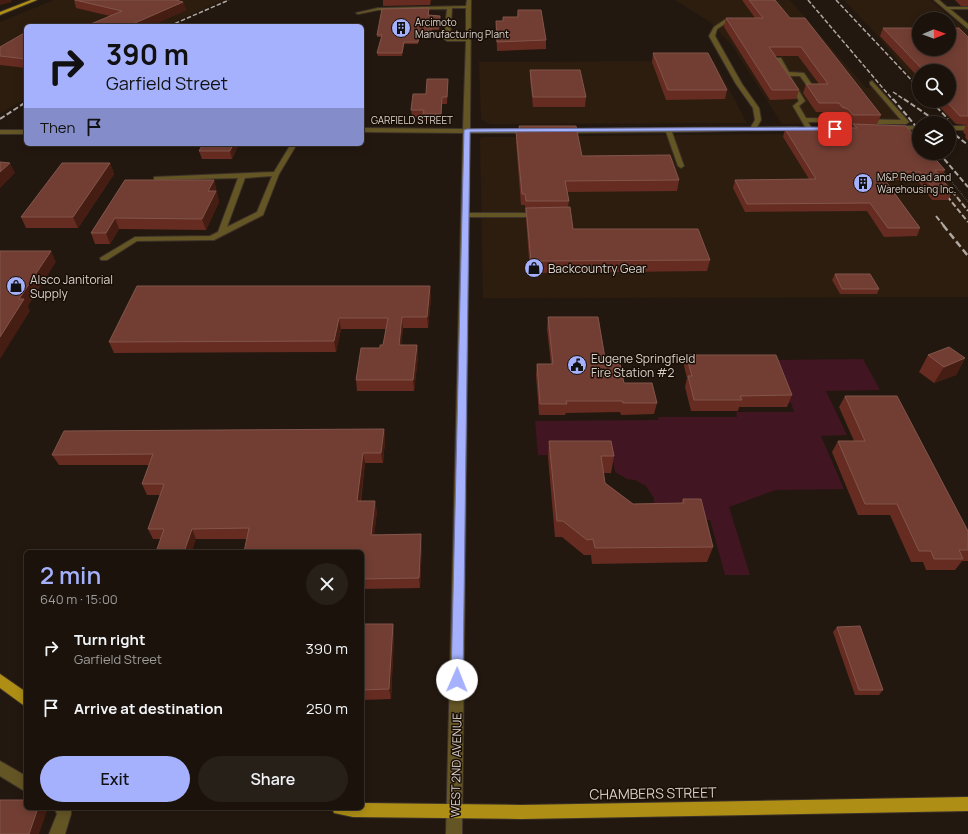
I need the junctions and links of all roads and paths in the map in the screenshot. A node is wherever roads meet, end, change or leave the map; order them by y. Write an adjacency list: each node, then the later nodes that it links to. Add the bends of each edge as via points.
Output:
1 (34, 0): 9 (main road)
2 (469, 0): 5 (street, WEST 2ND AVENUE)
3 (936, 0): 6 (street)
4 (450, 7): 5 (street); 8 (street); 12 (street, via 447,40)
5 (469, 7): 12 (street, WEST 2ND AVENUE)
6 (945, 8): 7 (street); 11 (street)
7 (968, 8)
8 (358, 12)
9 (0, 14)
10 (728, 20): 22 (street, via 716,27 712,36 756,108 758,120)
11 (968, 27)
12 (469, 40): 28 (street, WEST 2ND AVENUE)
13 (779, 59): 14 (street)
14 (787, 74): 16 (street, via 802,74); 17 (street, via 786,77 802,101 796,106)
15 (872, 83): 18 (street, via 906,122)
16 (812, 89)
17 (803, 120): 18 (street); 23 (street)
18 (844, 122): 26 (street)
19 (912, 128): 26 (street)
20 (956, 128): 21 (street)
21 (968, 128)
22 (753, 129): 23 (street); 29 (street)
23 (809, 129): 24 (street)
24 (817, 129)
25 (840, 129): 26 (street)
26 (848, 129)
27 (364, 130): 28 (street, GARFIELD STREET)
28 (467, 130): 30 (street, GARFIELD STREET); 41 (street, WEST 2ND AVENUE)
29 (668, 130): 31 (street); 35 (street)
30 (539, 131)
31 (554, 131)
32 (0, 132): 33 (street)
33 (24, 132)
34 (293, 146): 37 (street)
35 (681, 166)
36 (942, 170): 40 (path)
37 (276, 174): 38 (street); 43 (street, via 260,213)
38 (242, 176): 39 (street); 43 (street)
39 (156, 178)
40 (968, 202)
41 (465, 215): 42 (street); 52 (street, WEST 2ND AVENUE)
42 (544, 215)
43 (221, 233): 44 (street, via 210,238 135,239)
44 (104, 258)
45 (0, 680): 46 (main road)
46 (24, 698)
47 (0, 768): 48 (street)
48 (24, 784)
49 (968, 804): 52 (main road, CHAMBERS STREET)
50 (64, 810): 53 (street)
51 (353, 810): 52 (main road, CHAMBERS STREET)
52 (455, 811): 54 (street, WEST 2ND AVENUE)
53 (57, 834)
54 (454, 834)

